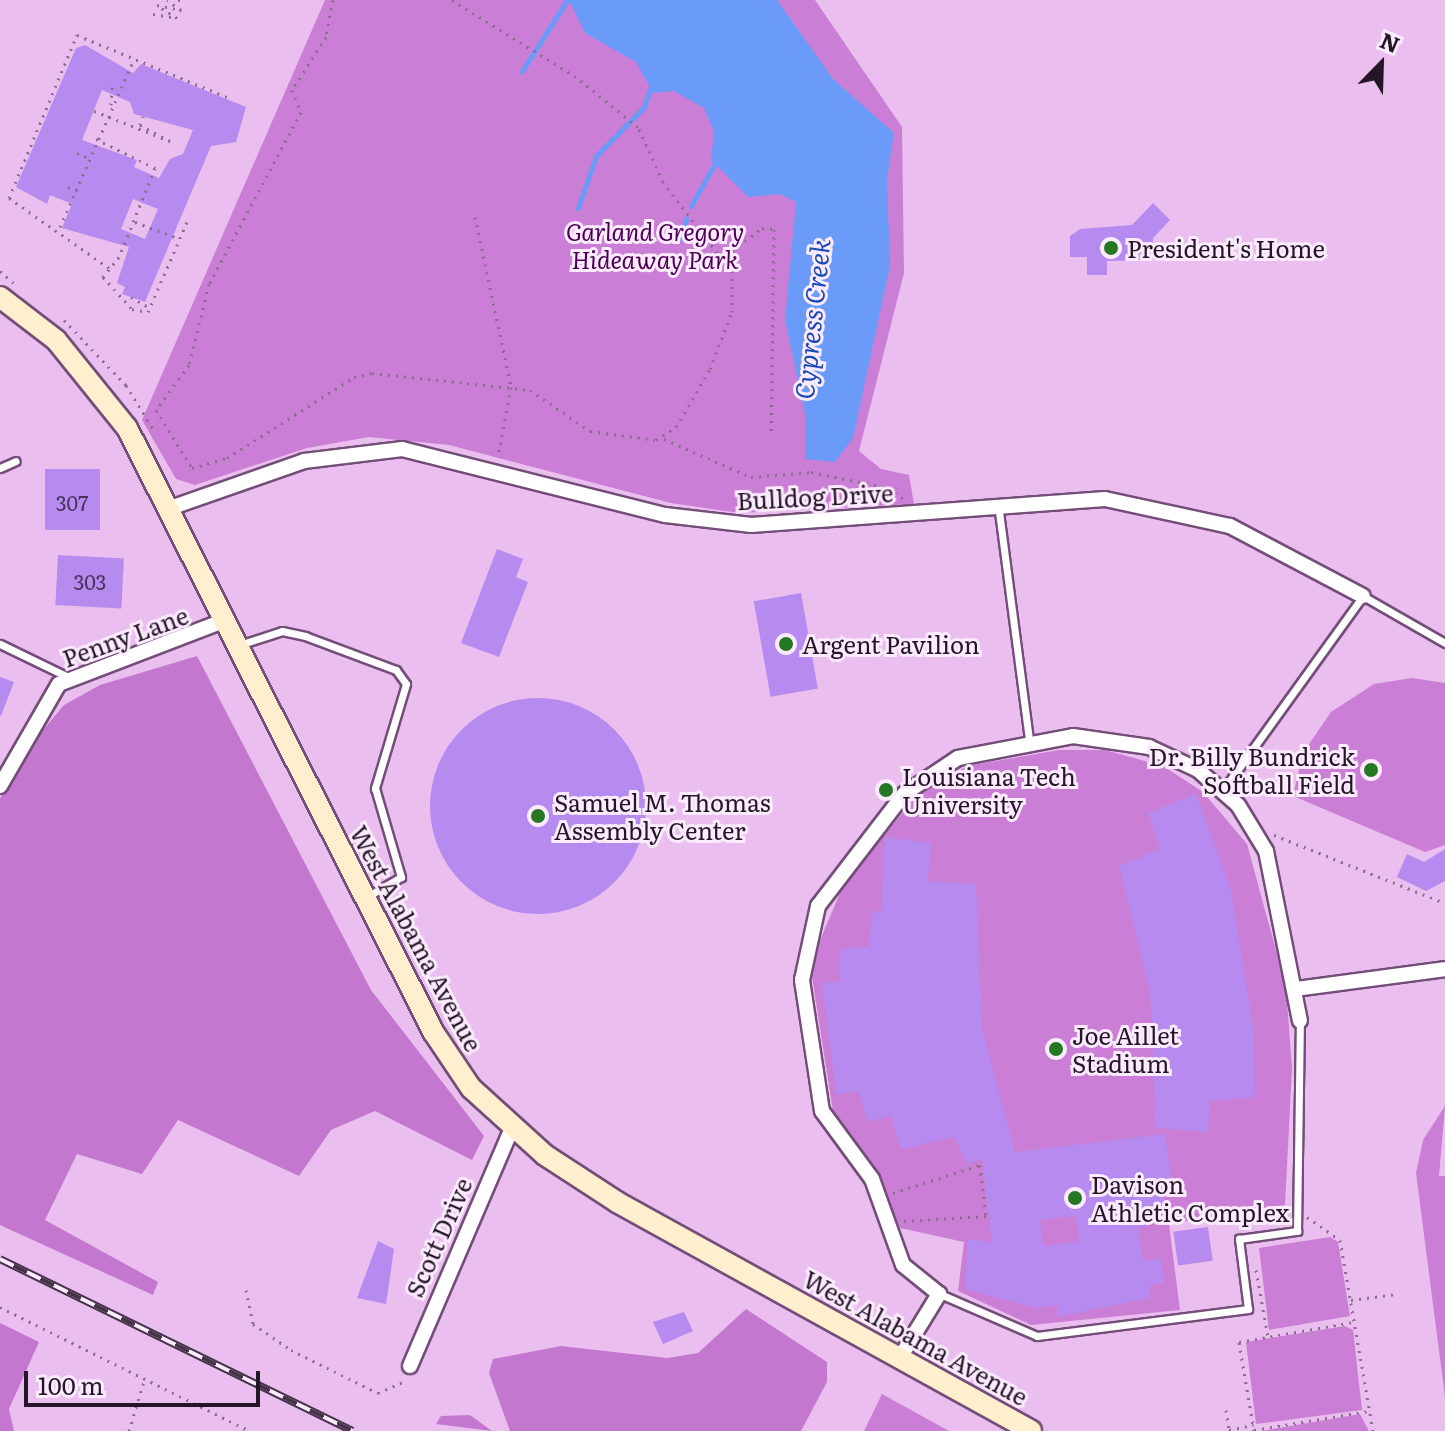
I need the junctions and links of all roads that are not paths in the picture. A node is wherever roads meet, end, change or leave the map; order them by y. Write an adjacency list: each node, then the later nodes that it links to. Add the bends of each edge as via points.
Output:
1 (7, 290): 5 (main road, West Alabama Avenue, via 96,383)
2 (16, 461): 3 (lane)
3 (0, 468)
4 (998, 502): 5 (street, Bulldog Drive, via 784,525 720,522 402,449 304,461); 6 (street, Bulldog Drive, via 1105,499 1187,512 1261,539); 12 (lane)
5 (170, 508): 7 (main road, West Alabama Avenue)
6 (1363, 596): 8 (lane); 14 (lane)
7 (226, 620): 10 (main road, West Alabama Avenue); 11 (street, Penny Lane, via 179,643)
8 (1445, 643)
9 (0, 644): 11 (lane)
10 (239, 645): 15 (main road, West Alabama Avenue); 15 (lane, via 282,631 305,636 396,670 406,684 375,788 401,877)
11 (70, 677): 13 (street, Penny Lane, via 37,711)
12 (1029, 741): 14 (street, via 1121,739 1174,757); 20 (street, via 958,758 904,794 818,906 803,959 822,1111 872,1179 903,1265)
13 (0, 786)
14 (1223, 790): 17 (street, via 1266,851)
15 (365, 897): 19 (main road, West Alabama Avenue, via 453,1065)
16 (1445, 969): 17 (street)
17 (1296, 989): 18 (street)
18 (1300, 1021): 20 (lane, via 1297,1231 1239,1239 1248,1309 1052,1337 1015,1331)
19 (512, 1128): 21 (main road, West Alabama Avenue, via 617,1202); 22 (street, Scott Drive)
20 (939, 1294): 21 (street)
21 (901, 1356): 23 (main road, West Alabama Avenue)
22 (410, 1366)
23 (1031, 1431)

